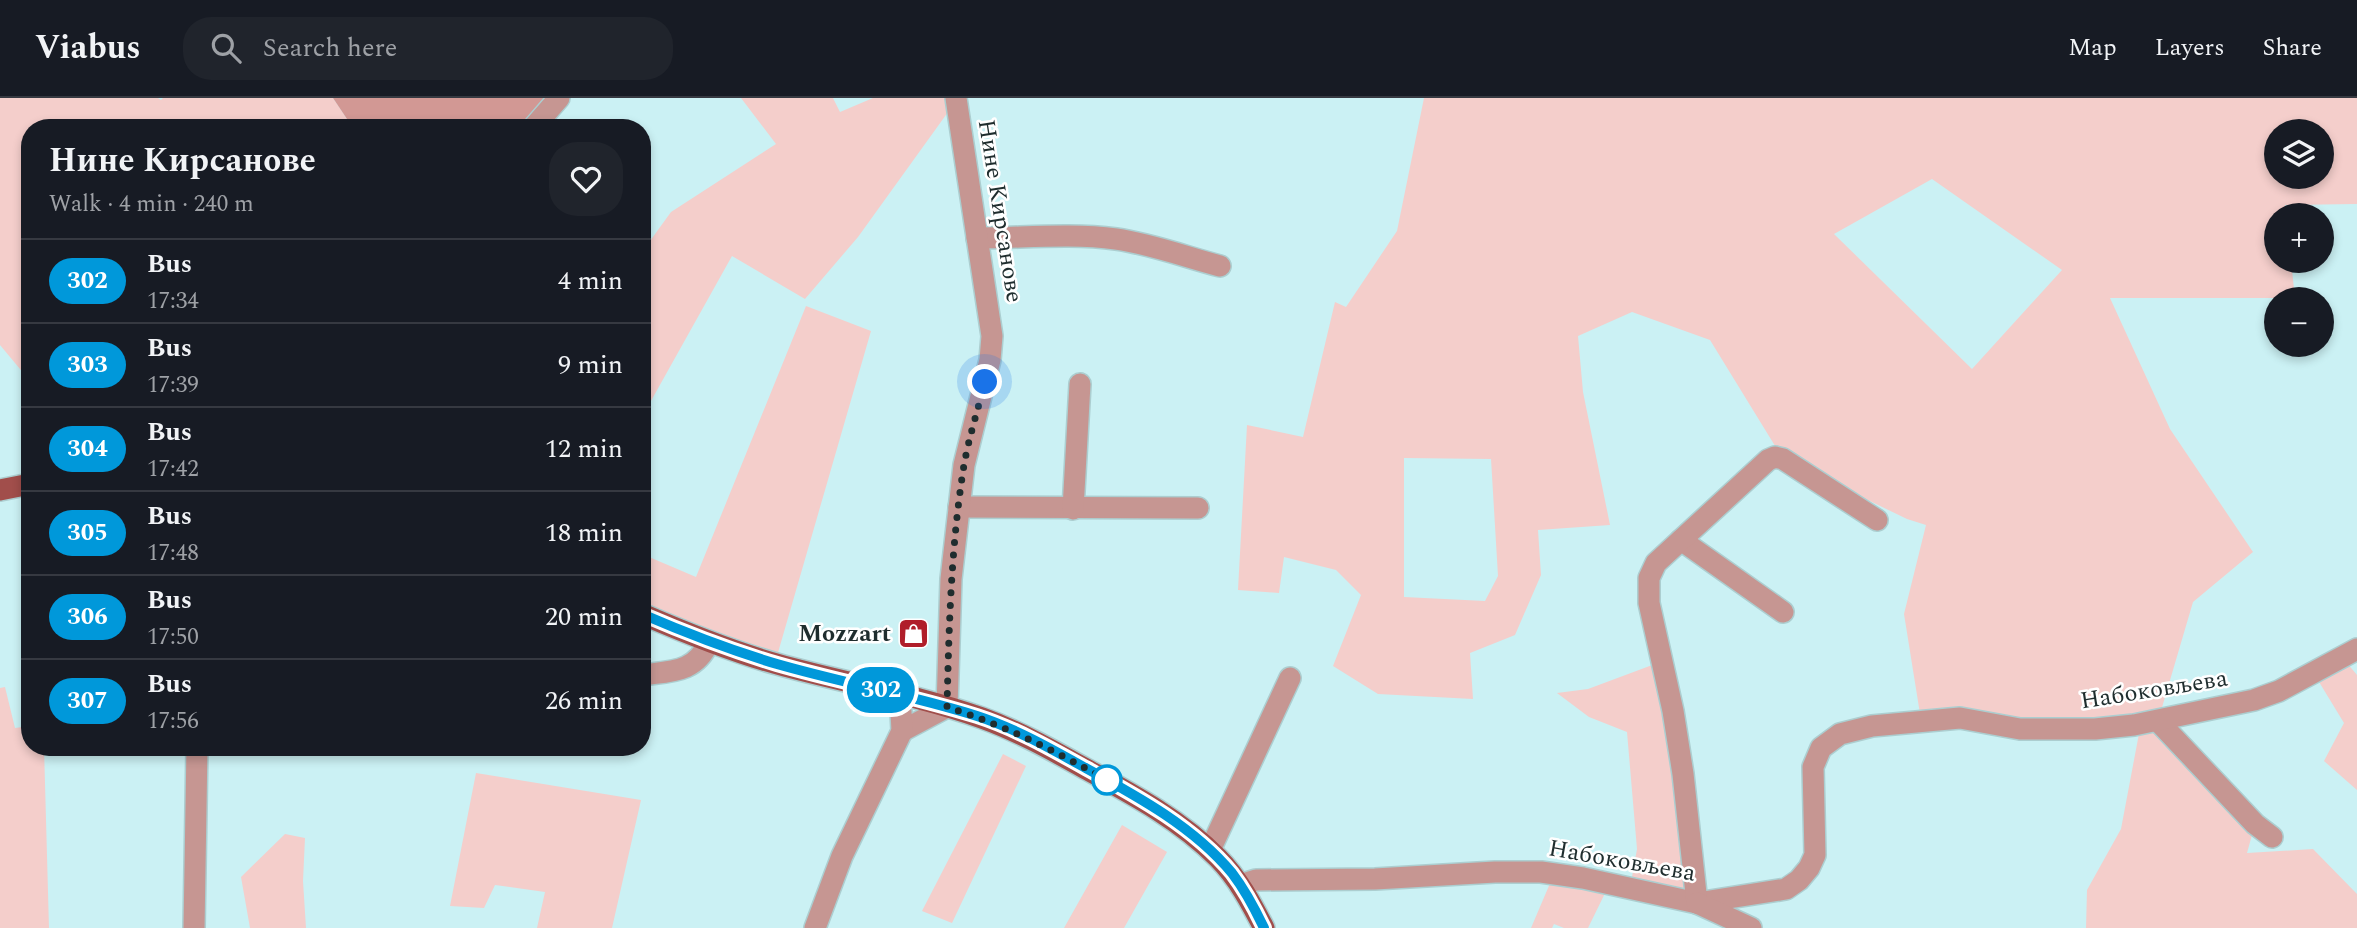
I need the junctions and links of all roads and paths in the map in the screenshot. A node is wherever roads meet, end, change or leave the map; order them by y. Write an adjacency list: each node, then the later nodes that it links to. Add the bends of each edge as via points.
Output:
1 (559, 98): 3 (street)
2 (956, 98): 4 (street, Нине Кирсанове)
3 (541, 119)
4 (977, 239): 5 (street, via 1115,239); 9 (street, Нине Кирсанове, via 992,347 964,465)
5 (1220, 266)
6 (1080, 384): 11 (street)
7 (21, 486): 8 (main road)
8 (0, 489)
9 (959, 507): 11 (street); 21 (street, Нине Кирсанове, via 951,579)
10 (1198, 508): 11 (street)
11 (1073, 509)
12 (1877, 520): 13 (street, via 1775,457)
13 (1681, 540): 14 (street); 28 (street, via 1656,563 1649,579 1649,603 1673,711)
14 (1783, 612)
15 (651, 618): 16 (main road)
16 (709, 642): 18 (street, via 689,666); 20 (main road)
17 (2357, 649): 22 (street, Набоковљева, via 2279,691)
18 (651, 674)
19 (1290, 678): 26 (street)
20 (894, 693): 21 (main road); 23 (street)
21 (947, 707): 23 (street); 26 (main road, via 1037,742 1176,822)
22 (2158, 721): 25 (street); 28 (street, Набоковљева, via 2053,731 1960,718 1872,726 1840,734 1821,748 1813,767 1815,855 1810,869 1786,888)
23 (902, 731): 30 (street, via 842,856)
24 (197, 756): 29 (street)
25 (2272, 837)
26 (1210, 850): 27 (main road)
27 (1240, 885): 28 (street, Набоковљева, via 1256,880 1541,873); 31 (main road)
28 (1698, 903): 32 (street)
29 (194, 928)
30 (815, 928)
31 (1264, 928)
32 (1751, 928)

